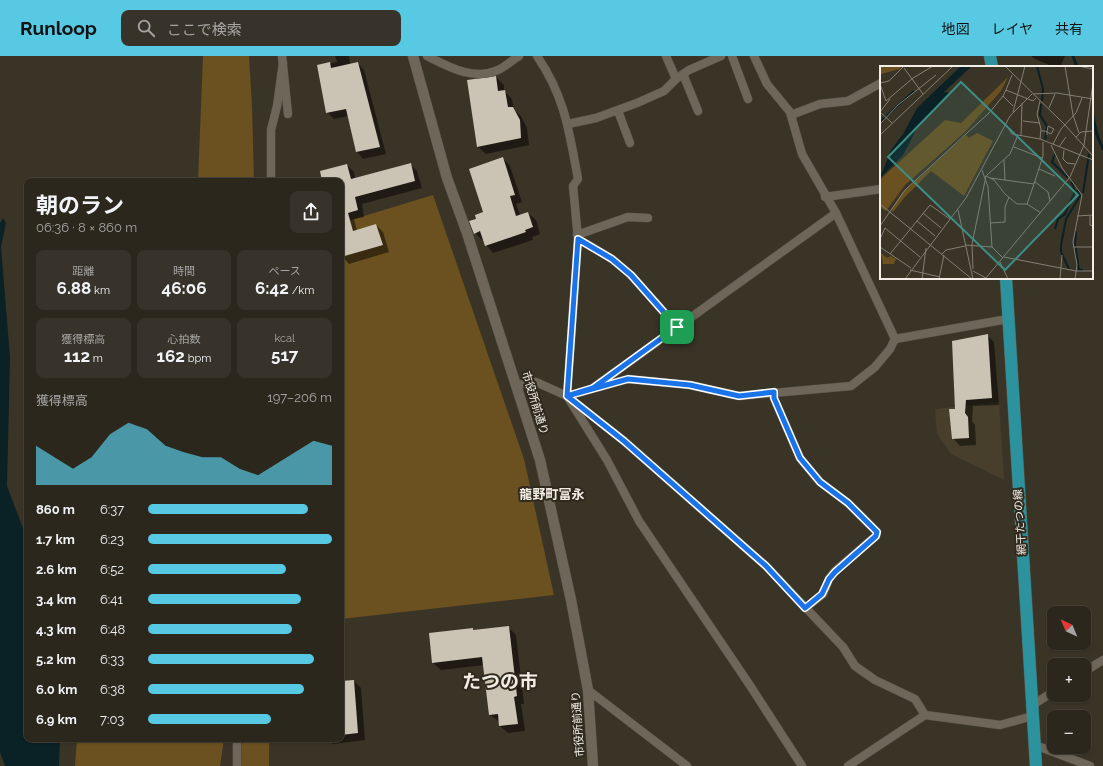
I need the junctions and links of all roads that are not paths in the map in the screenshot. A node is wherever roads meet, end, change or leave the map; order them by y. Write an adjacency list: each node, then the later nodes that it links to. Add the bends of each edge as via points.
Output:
1 (413, 56): 32 (street, 市役所前通り, via 447,178)
2 (427, 56): 3 (street, via 460,72 480,75 498,70)
3 (519, 56)
4 (537, 56): 20 (street, via 554,81)
5 (666, 56): 13 (street)
6 (721, 56): 10 (street)
7 (732, 56): 15 (street)
8 (754, 56): 19 (street, via 767,84)
9 (990, 56): 12 (main road)
10 (707, 58): 13 (street)
11 (283, 60): 18 (street); 22 (street, via 271,130)
12 (992, 66)
13 (680, 76): 16 (street, via 664,91); 17 (street)
14 (880, 84): 19 (street, via 848,101 820,104)
15 (748, 99)
16 (618, 111): 20 (street); 21 (street)
17 (698, 111)
18 (288, 114)
19 (791, 115): 24 (street, via 802,154)
20 (568, 124): 27 (street, via 578,179 573,186)
21 (630, 143)
22 (271, 178)
23 (880, 189): 24 (street)
24 (825, 197): 25 (street)
25 (836, 213): 30 (street); 31 (street)
26 (648, 218): 27 (street, via 628,217)
27 (577, 237): 30 (street, via 612,259 631,275); 35 (street)
28 (1006, 279): 29 (main road, 網干たつの線)
29 (1008, 319): 31 (street); 41 (main road, 網干たつの線)
30 (677, 327): 33 (street)
31 (895, 339): 34 (street, via 875,367 851,386)
32 (517, 385): 35 (street, via 536,382); 39 (street, 市役所前通り, via 553,514)
33 (593, 388): 34 (street, via 628,379 690,385 739,396); 35 (street)
34 (774, 392): 36 (street, via 774,398 800,458 820,482 848,503 877,532 876,536 835,572 822,594)
35 (567, 396): 36 (street, via 624,441 766,566); 48 (street, via 607,460 638,521)
36 (805, 608): 42 (street, via 842,647 855,666 875,680 915,699)
37 (1103, 660): 38 (street)
38 (1091, 668)
39 (588, 690): 46 (street, 市役所前通り); 47 (street)
40 (1047, 698): 41 (street)
41 (1033, 711): 42 (street, via 1000,725); 44 (main road, 網干たつの線)
42 (925, 715): 49 (street)
43 (237, 742): 45 (street)
44 (1035, 745): 50 (main road, 網干たつの線); 51 (street)
45 (237, 766)
46 (593, 766)
47 (687, 766)
48 (802, 766)
49 (848, 766)
50 (1036, 766)
51 (1090, 766)

